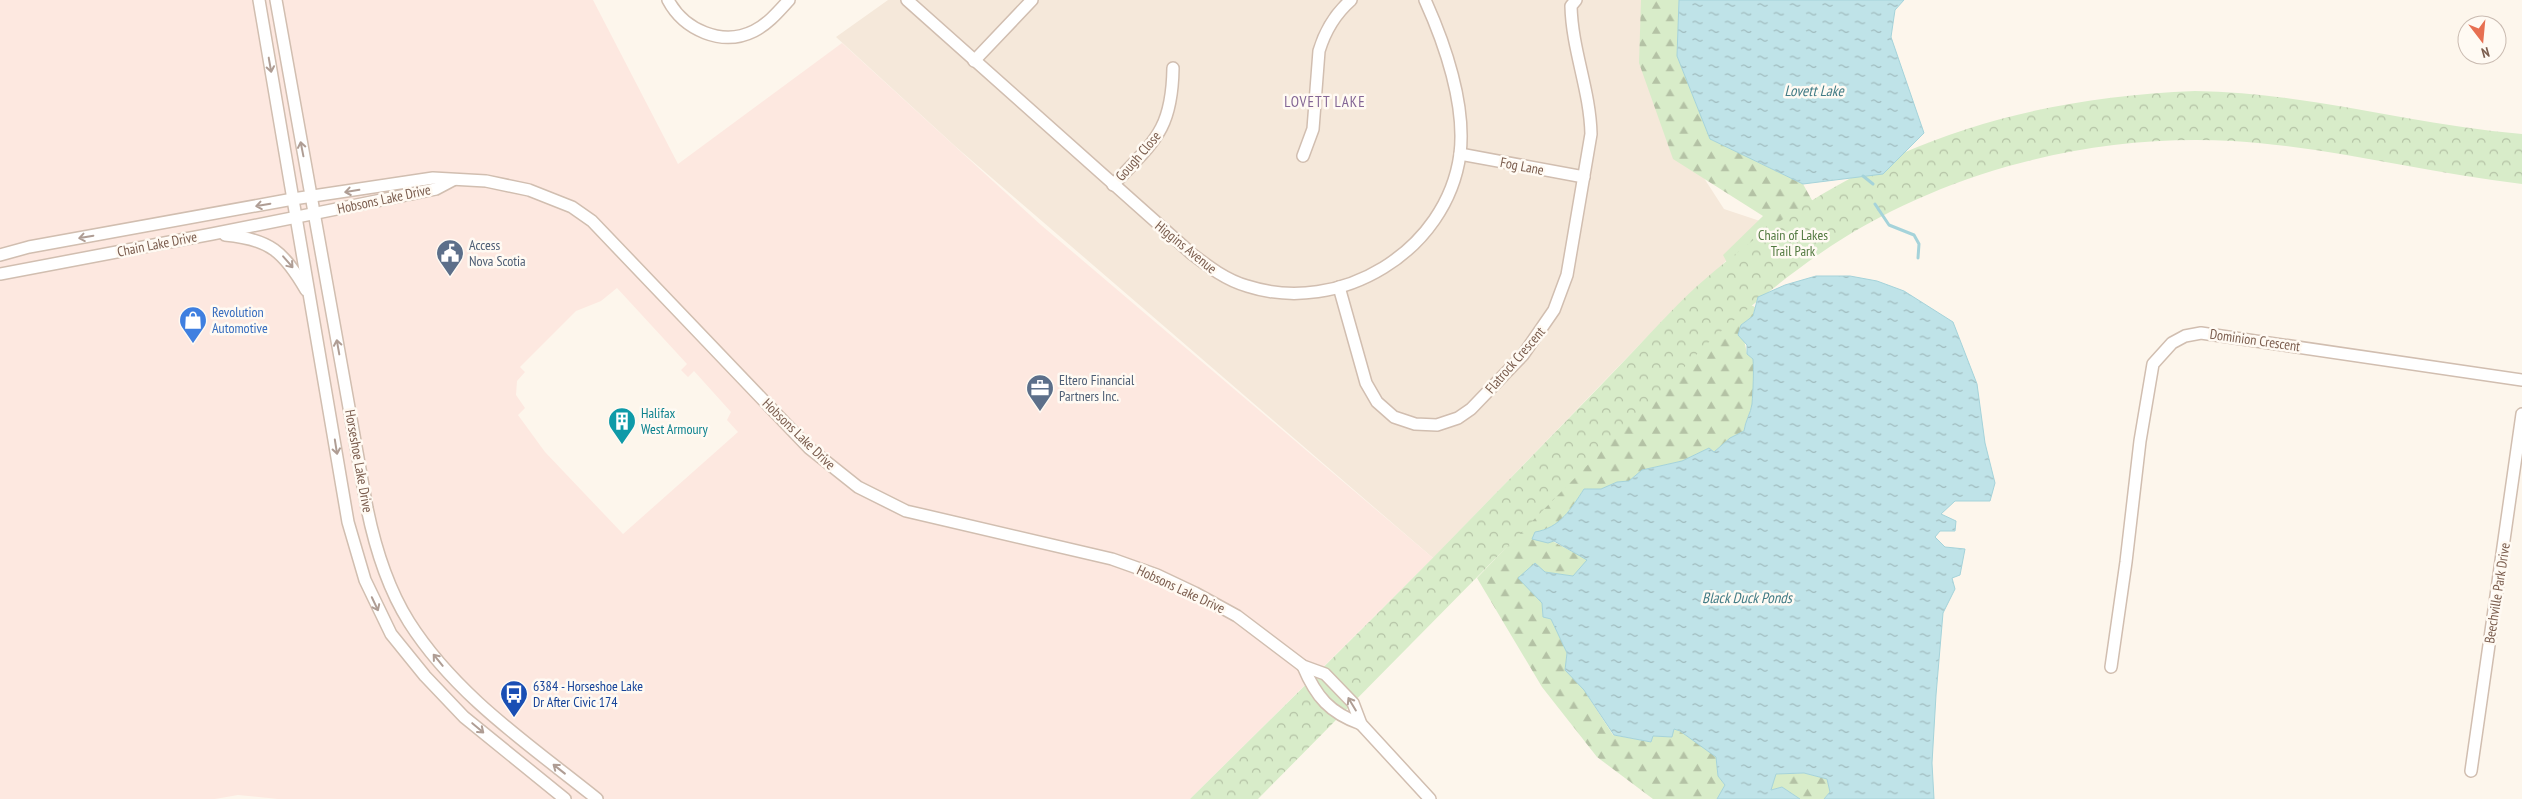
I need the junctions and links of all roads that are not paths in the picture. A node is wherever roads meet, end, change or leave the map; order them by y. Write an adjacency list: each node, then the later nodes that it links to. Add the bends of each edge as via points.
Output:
1 (259, 0): 11 (street, Horseshoe Lake Drive)
2 (276, 0): 10 (street, Horseshoe Lake Drive)
3 (668, 0): 4 (street, via 675,12 695,28 728,37 741,36 763,26)
4 (789, 0)
5 (906, 0): 12 (street)
6 (1032, 0): 12 (street)
7 (1351, 0): 15 (street, via 1329,24 1319,51 1313,129)
8 (1425, 0): 14 (street, Higgins Avenue, via 1453,80 1460,118)
9 (1576, 0): 16 (street, Flatrock Crescent, via 1571,6 1572,30 1591,113)
10 (282, 39): 11 (street); 19 (street, Horseshoe Lake Drive, one-way to 10)
11 (266, 42): 20 (street, Horseshoe Lake Drive, one-way to 20)
12 (974, 62): 18 (street, Higgins Avenue)
13 (1173, 68): 18 (street, Gough Close, via 1171,100 1164,125)
14 (1460, 154): 16 (street, Fog Lane); 30 (street, Higgins Avenue, via 1446,200 1420,239 1376,273)
15 (1303, 156)
16 (1584, 177): 30 (street, Flatrock Crescent, via 1567,275 1554,310 1523,355 1470,410 1458,418 1437,425 1415,424 1394,416 1377,402 1366,383)
17 (452, 180): 19 (street, Hobsons Lake Drive, one-way to 19, via 433,178); 21 (street, Hobsons Lake Drive, via 436,189); 36 (street, Hobsons Lake Drive, via 486,181 529,190 583,214 809,448 882,500 928,518 1112,559 1147,571 1237,616)
18 (1113, 185): 30 (street, Higgins Avenue, via 1192,254 1226,278 1248,287 1292,293 1314,293)
19 (312, 197): 20 (street, Chain Lake Drive); 21 (street, Horseshoe Lake Drive)
20 (293, 199): 22 (street, Horseshoe Lake Drive); 23 (street, Chain Lake Drive, one-way to 23)
21 (314, 214): 22 (street, Chain Lake Drive); 33 (street, Horseshoe Lake Drive, one-way to 21)
22 (296, 218): 24 (street, Chain Lake Drive); 31 (street, Horseshoe Lake Drive)
23 (111, 233): 25 (street, Chain Lake Drive, one-way to 25); 27 (street)
24 (212, 234): 27 (street, Chain Lake Drive); 31 (street, one-way to 31, via 256,239 273,248 288,261)
25 (30, 247): 26 (street); 28 (street, Chain Lake Drive)
26 (0, 248)
27 (114, 252): 29 (street, Chain Lake Drive)
28 (0, 255)
29 (0, 274)
30 (1339, 287)
31 (310, 296): 34 (street, Horseshoe Lake Drive)
32 (2522, 380): 37 (street, Dominion Crescent, via 2201,333 2185,336 2172,344 2153,364)
33 (347, 395): 34 (street); 41 (street, Horseshoe Lake Drive, one-way to 33, via 480,704 409,622 389,582 373,536)
34 (328, 399): 40 (street, Horseshoe Lake Drive, one-way to 40, via 356,556 374,604 391,634 464,717)
35 (2522, 414): 39 (street, Beechville Park Drive)
36 (1303, 666): 38 (street, Hobsons Lake Drive, via 1312,688 1339,716); 38 (street, Hobsons Lake Drive, one-way to 36, via 1353,703 1325,674)
37 (2111, 667)
38 (1361, 724): 42 (street, Hobsons Lake Drive)
39 (2471, 771)
40 (565, 799)
41 (597, 799)
42 (1430, 799)

